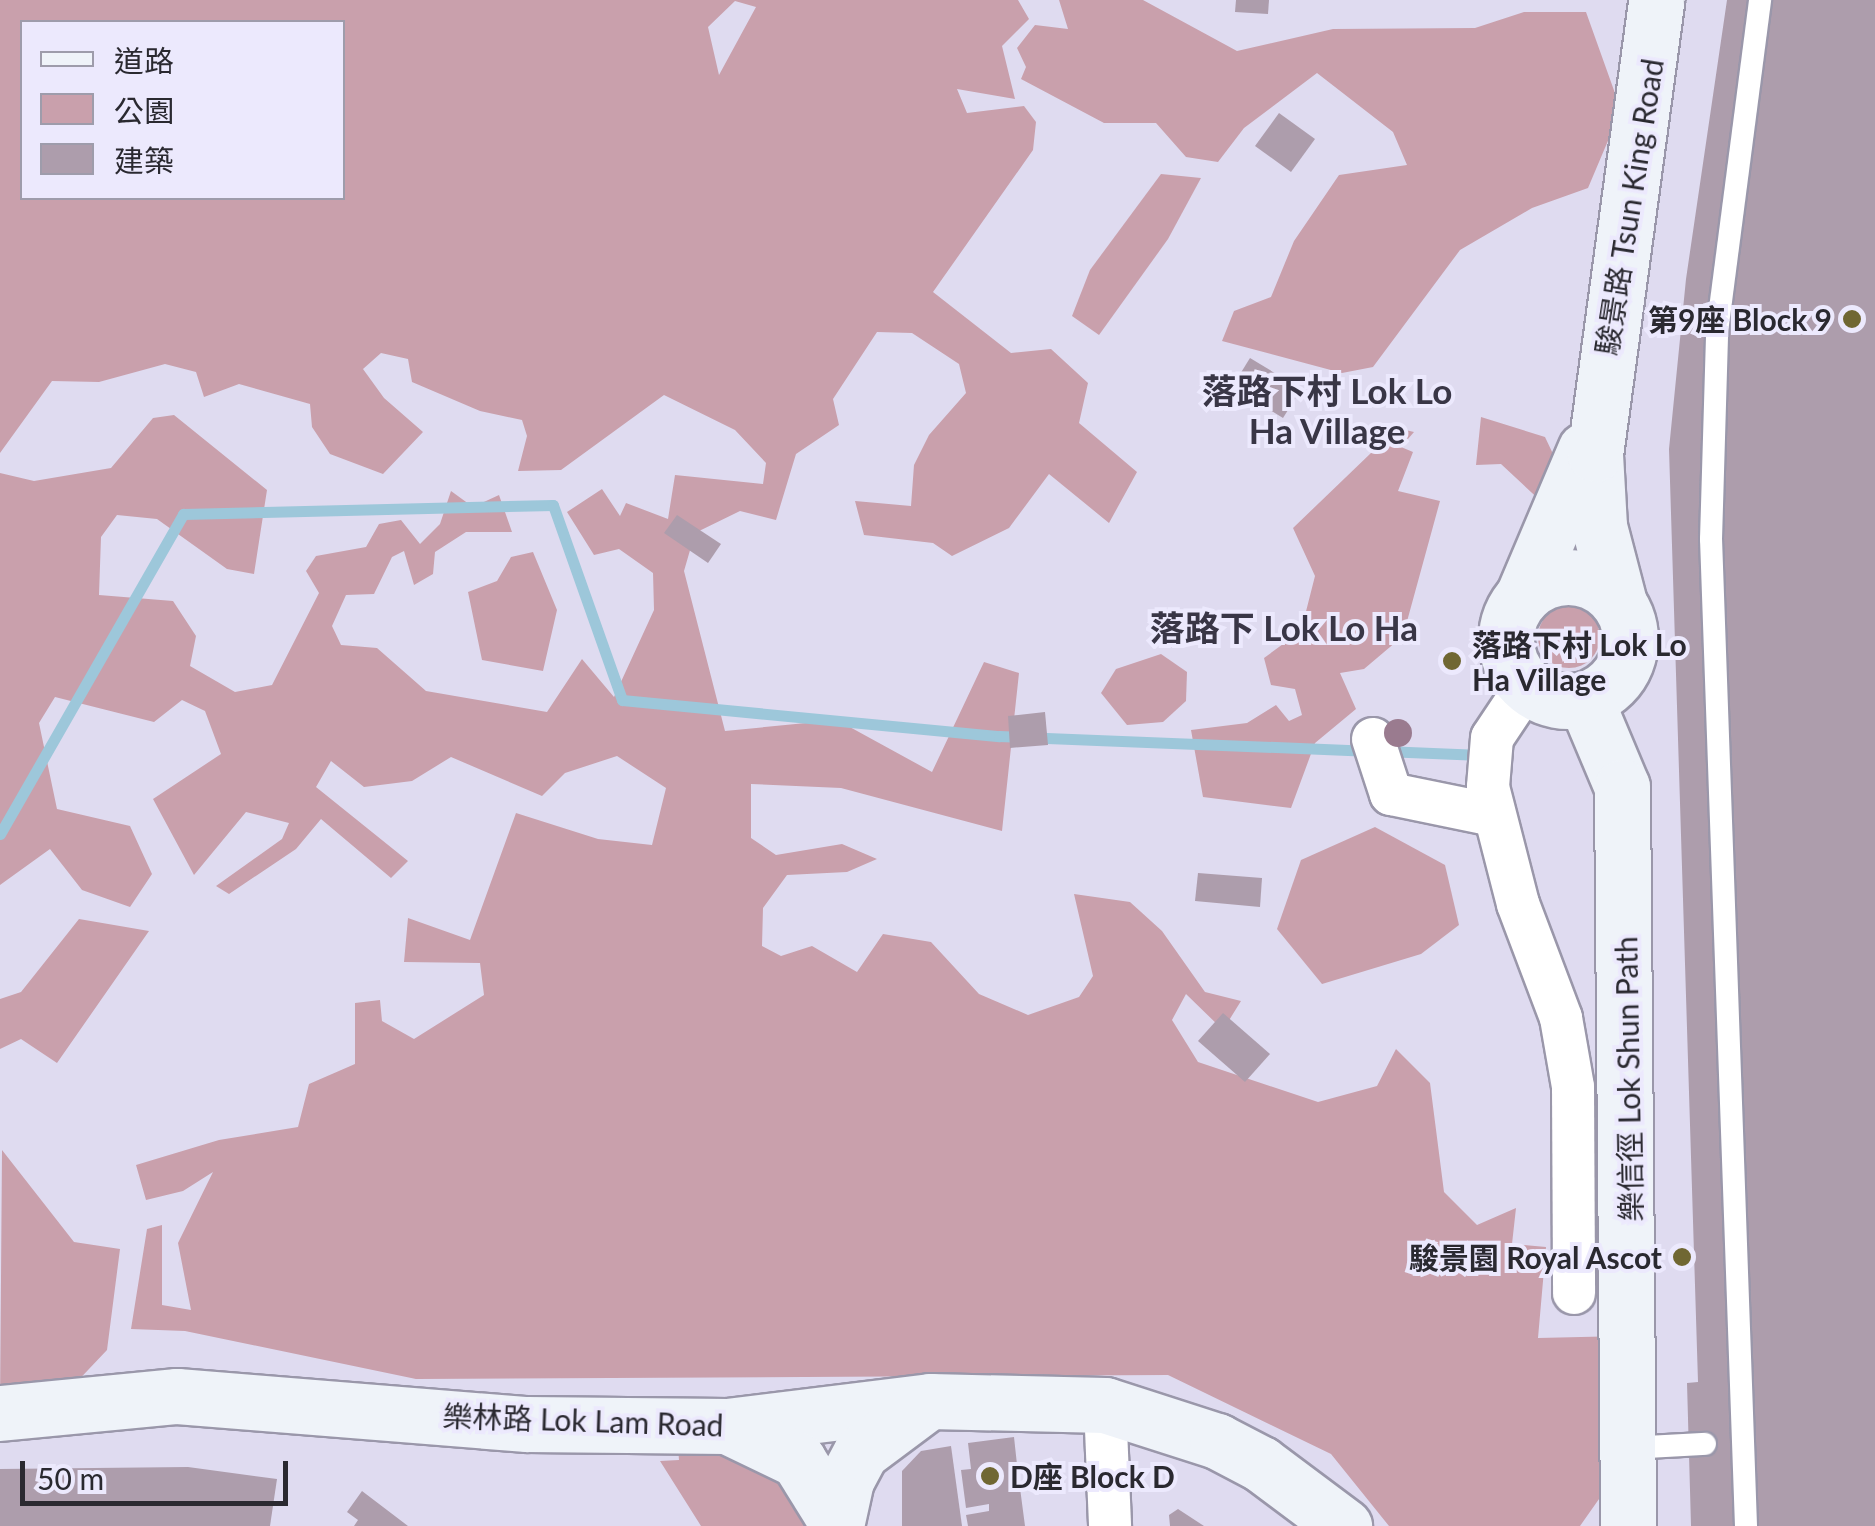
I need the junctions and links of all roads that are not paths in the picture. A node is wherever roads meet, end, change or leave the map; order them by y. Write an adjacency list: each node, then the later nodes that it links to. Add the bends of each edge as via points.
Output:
1 (1656, 0): 3 (street, 駿景路 Tsun King Road)
2 (1760, 0): 20 (lane, via 1717,332 1711,540)
3 (1598, 414): 4 (street, 駿景路 Tsun King Road); 5 (street, 駿景路 Tsun King Road, via 1599,526)
4 (1523, 596): 5 (street, via 1537,584 1573,576 1591,580); 6 (street, via 1511,612 1506,652)
5 (1620, 603): 7 (street, via 1630,640 1627,660 1603,691)
6 (1526, 686): 7 (street, via 1544,698); 9 (street, 樂信徑 Lok Shun Path, via 1492,738)
7 (1585, 699): 16 (street, 樂信徑 Lok Shun Path, via 1622,787)
8 (1373, 738): 9 (street, via 1392,794)
9 (1493, 815): 10 (street, 樂信徑 Lok Shun Path, via 1561,1018 1574,1087)
10 (1574, 1293)
11 (930, 1400): 12 (street, 樂林路 Lok Lam Road); 14 (street, 樂林路 Lok Lam Road); 17 (street, via 861,1452)
12 (1105, 1405): 18 (street); 19 (street, via 1172,1421 1218,1441)
13 (0, 1413): 14 (street, 樂林路 Lok Lam Road, via 177,1396 527,1424)
14 (727, 1426): 17 (street, via 798,1460)
15 (1705, 1444): 16 (lane)
16 (1629, 1489)
17 (836, 1523)
18 (1110, 1526)
19 (1344, 1526)
20 (1746, 1526)

